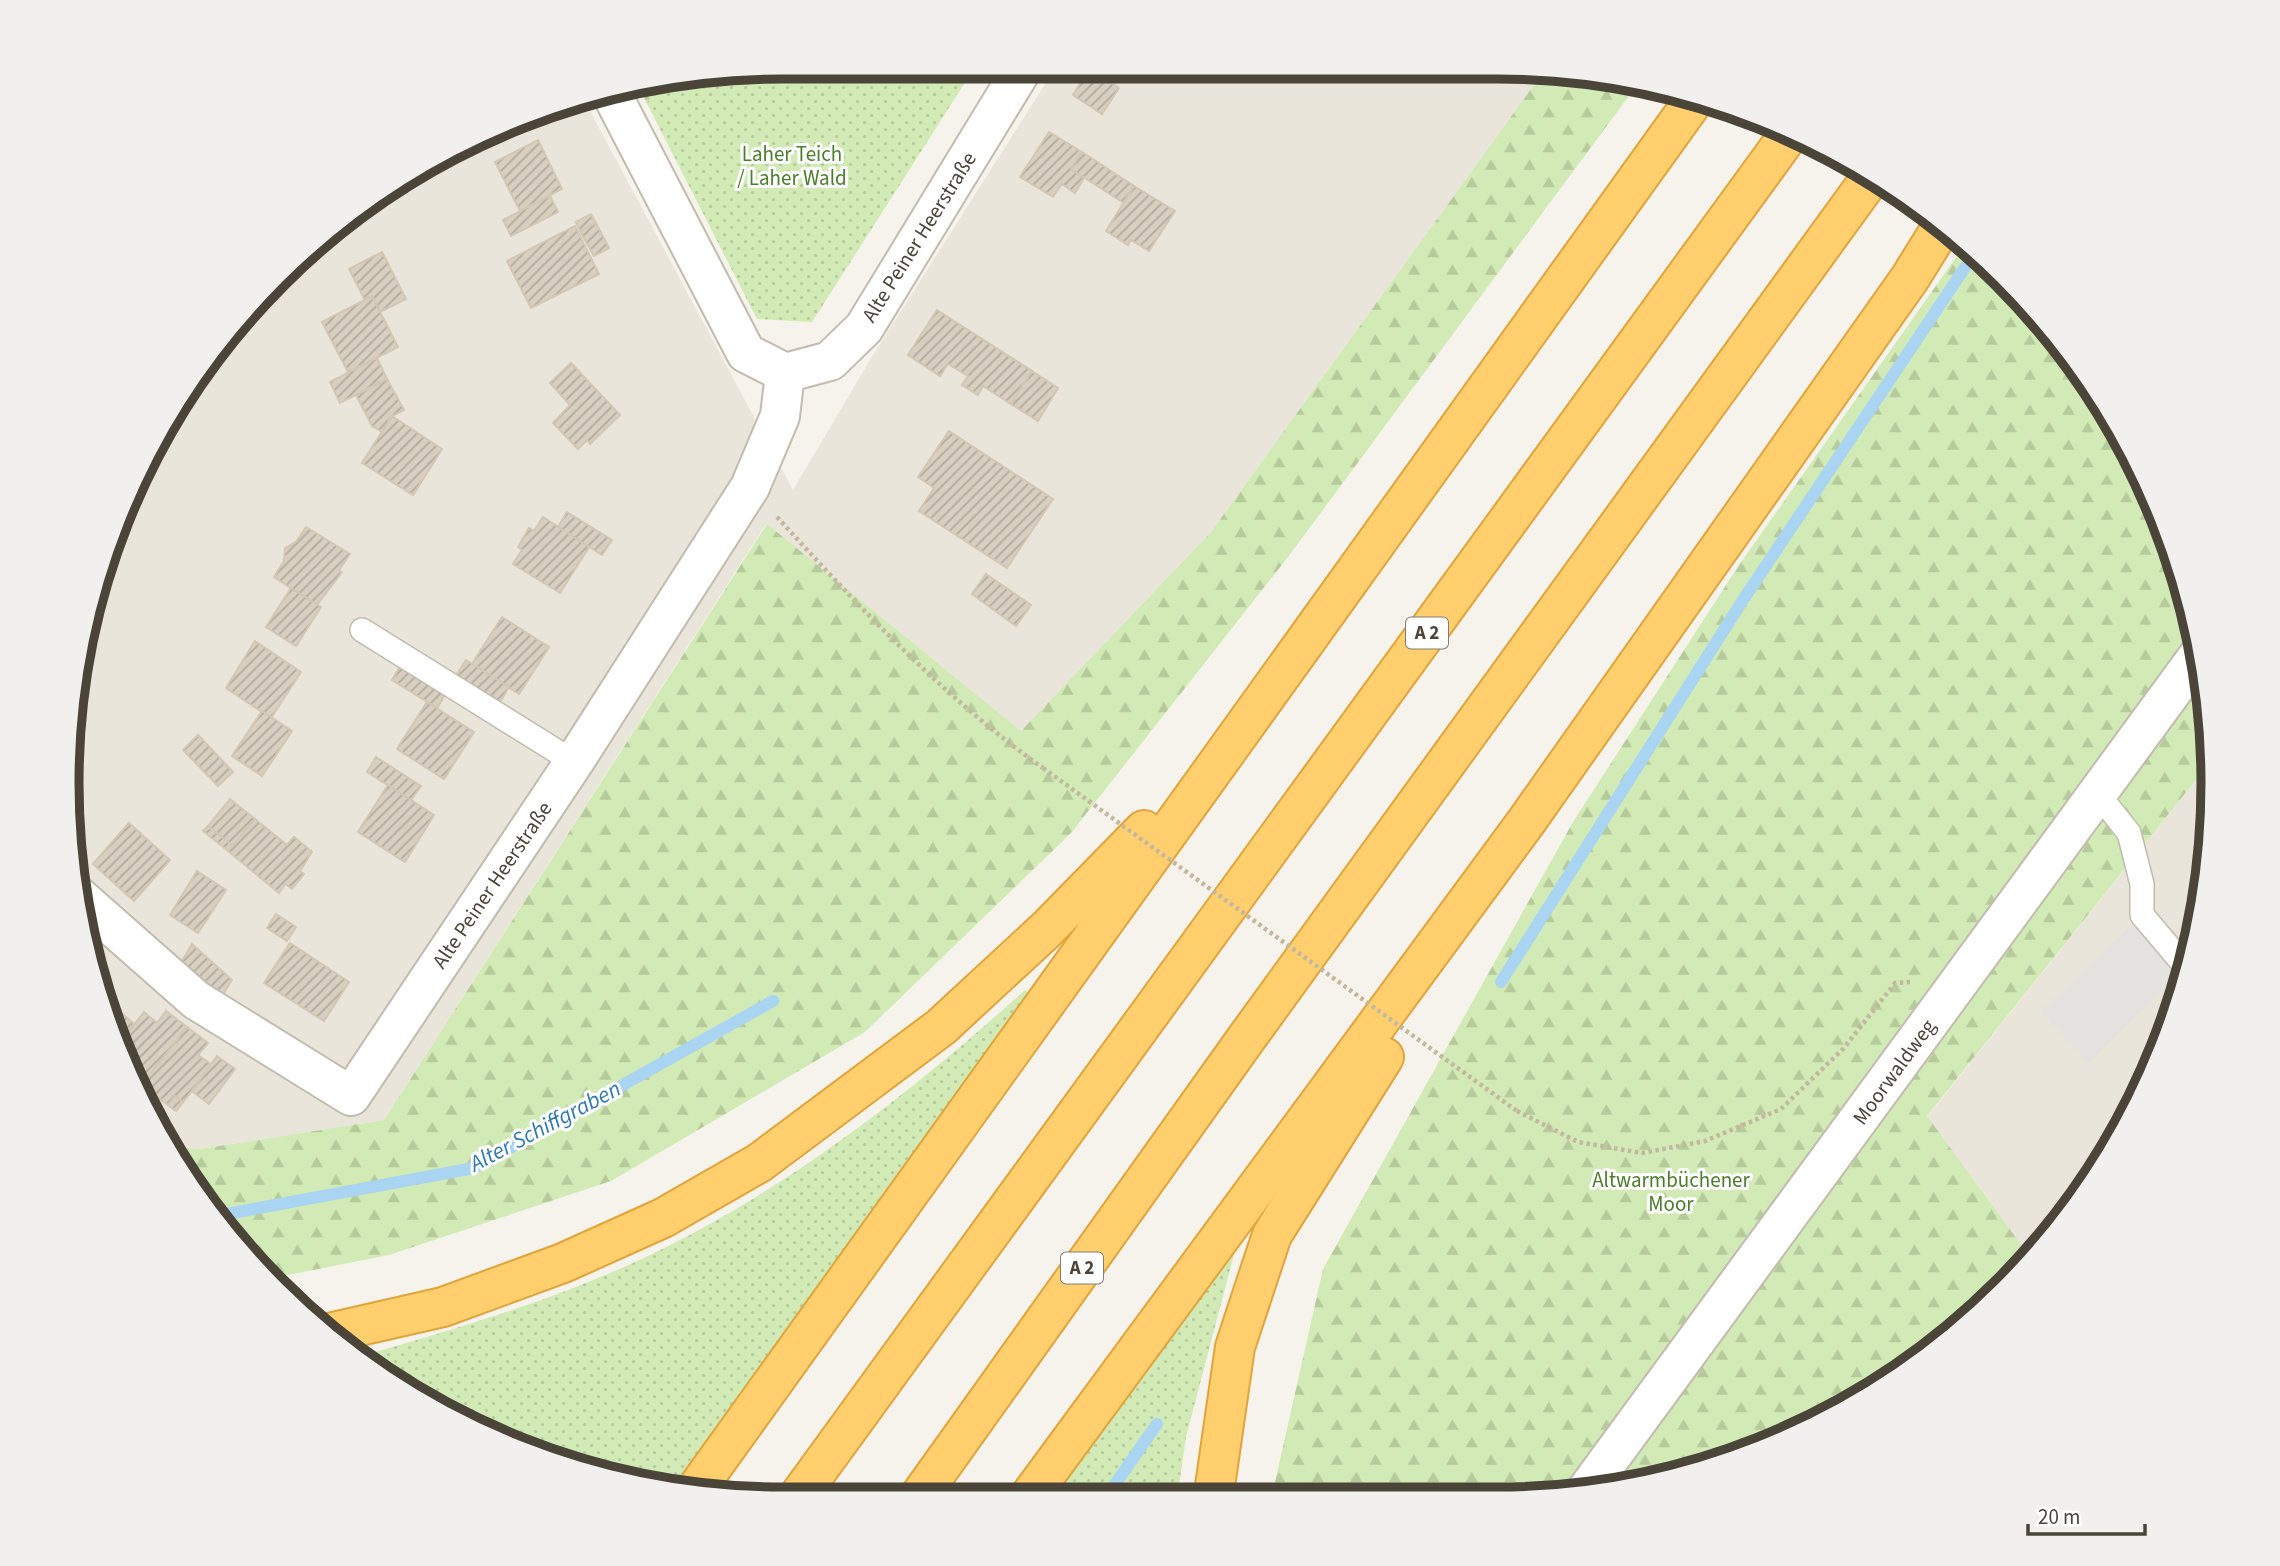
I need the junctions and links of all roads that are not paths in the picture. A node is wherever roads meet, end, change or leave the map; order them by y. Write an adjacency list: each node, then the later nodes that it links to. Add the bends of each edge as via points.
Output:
1 (1016, 79): 7 (street, Alte Peiner Heerstraße, via 864,328 830,361)
2 (615, 100): 7 (street, via 746,354)
3 (1690, 106): 10 (highway)
4 (1785, 140): 19 (highway, A 2)
5 (1866, 184): 20 (highway, A 2)
6 (1937, 234): 13 (highway)
7 (785, 373): 11 (street, Alte Peiner Heerstraße, via 780,416 750,487)
8 (362, 630): 11 (lane)
9 (2191, 666): 12 (street, Moorwaldweg)
10 (1231, 741): 16 (highway, via 1048,928 941,1027 759,1163 663,1218 563,1263 443,1307); 18 (highway)
11 (574, 762): 14 (street, Alte Peiner Heerstraße, via 352,1096 196,1000)
12 (2098, 794): 15 (lane, via 2129,833 2142,884 2142,915); 17 (street, Moorwaldweg)
13 (1526, 822): 21 (highway); 22 (highway, via 1473,929 1342,1121 1272,1235 1235,1347)
14 (90, 906)
15 (2179, 958)
16 (341, 1331)
17 (1594, 1480)
18 (701, 1482)
19 (805, 1487)
20 (926, 1487)
21 (1037, 1487)
22 (1215, 1487)

